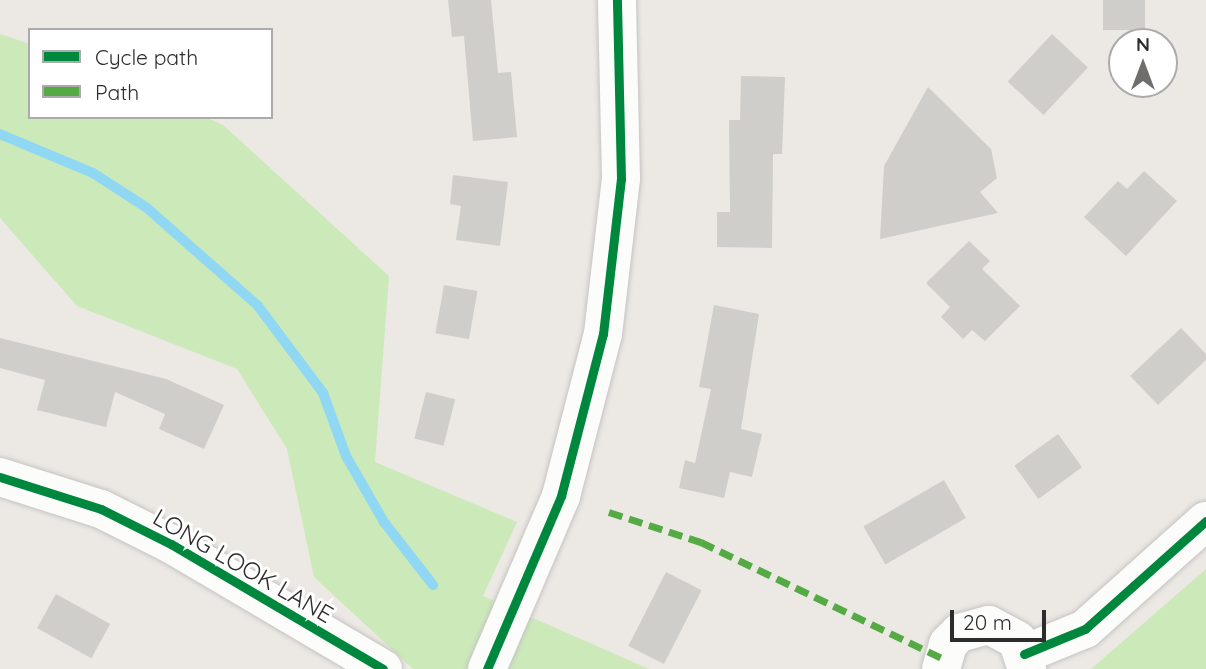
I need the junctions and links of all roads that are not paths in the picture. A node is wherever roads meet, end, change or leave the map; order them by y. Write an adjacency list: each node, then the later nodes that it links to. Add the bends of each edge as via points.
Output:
1 (617, 0): 6 (street, via 621,179 603,334 561,496)
2 (0, 477): 5 (street, LONG LOOK LANE, via 100,509 171,544)
3 (1206, 521): 4 (street, via 1084,629)
4 (1026, 661): 7 (street, via 1004,630 973,626 948,644)
5 (383, 669)
6 (487, 669)
7 (941, 669)

